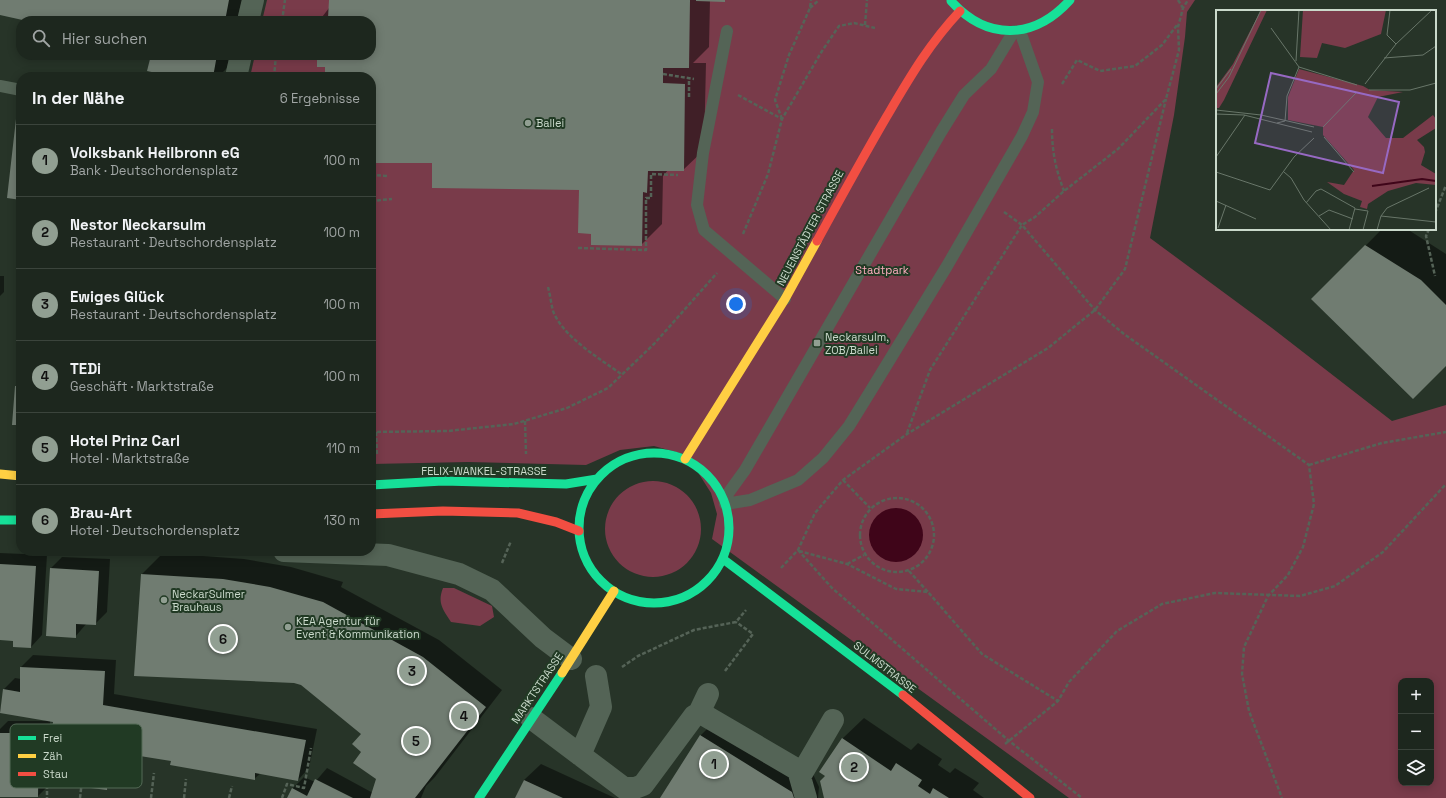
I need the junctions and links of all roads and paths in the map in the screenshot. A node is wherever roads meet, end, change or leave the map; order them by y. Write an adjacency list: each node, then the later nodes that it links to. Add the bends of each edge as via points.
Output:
1 (253, 0): 13 (street)
2 (285, 0): 14 (path)
3 (810, 0): 10 (path)
4 (819, 0): 10 (path)
5 (867, 0): 16 (path)
6 (950, 0): 12 (main road)
7 (1070, 0): 19 (main road, via 1064,9 1046,22)
8 (1178, 0): 11 (path)
9 (1188, 0): 11 (path)
10 (810, 8): 31 (path, via 775,100)
11 (1183, 8): 15 (path)
12 (960, 11): 19 (main road, via 975,22 999,30); 47 (main road, NEUENSTÄDTER STRASSE, via 939,33 912,73 858,165)
13 (249, 16)
14 (283, 16)
15 (1179, 23): 26 (path, via 1162,45 1135,66 1100,71 1077,60); 29 (path, via 1178,50)
16 (865, 26): 17 (path); 31 (path, via 854,22 839,26)
17 (875, 28)
18 (727, 31): 44 (lane, via 703,153 697,205 704,230)
19 (1017, 31): 61 (lane, via 991,69 964,95 941,132); 61 (lane, via 1038,82 1033,112 1022,136 951,260 849,426 823,458 798,480 750,500)
20 (240, 60): 22 (street)
21 (276, 60): 23 (path)
22 (237, 72)
23 (274, 72)
24 (689, 78): 30 (path)
25 (0, 86): 27 (lane)
26 (1061, 88)
27 (16, 89)
28 (732, 92): 31 (path)
29 (1166, 99): 37 (path, via 1118,149); 48 (path, via 1125,269)
30 (689, 101)
31 (782, 119): 44 (path, via 768,174)
32 (1052, 127): 37 (path, via 1056,170)
33 (376, 175): 35 (path)
34 (681, 175): 43 (path, via 651,174 651,198 646,198 646,250)
35 (389, 176)
36 (1446, 185): 40 (path)
37 (1064, 191): 41 (path)
38 (392, 199): 39 (path)
39 (376, 201)
40 (1436, 210)
41 (1022, 225): 48 (path); 52 (path, via 930,370)
42 (1429, 230): 45 (path, via 1426,236)
43 (578, 248)
44 (734, 255): 47 (lane); 49 (path, via 654,344)
45 (1435, 276)
46 (548, 286): 49 (path, via 553,311 560,325)
47 (785, 299): 53 (main road, NEUENSTÄDTER STRASSE)
48 (1095, 310): 52 (path, via 1048,348); 54 (path, via 1124,334)
49 (621, 374): 50 (path, via 608,388 568,408 514,424 448,431)
50 (376, 432)
51 (1446, 432): 54 (path, via 1382,443)
52 (907, 434): 58 (path)
53 (685, 459): 57 (main road, via 661,453 637,454 615,464); 61 (main road, via 708,475)
54 (1309, 465): 76 (path, via 1314,504 1303,547 1288,575)
55 (0, 474): 56 (main road)
56 (16, 476)
57 (597, 479): 59 (main road, FELIX-WANKEL-STRASSE, via 566,484 443,481); 66 (main road, via 583,504)
58 (843, 480): 62 (path); 67 (path, via 816,513)
59 (376, 484)
60 (1446, 484): 76 (path, via 1383,552 1334,586 1300,596)
61 (725, 501): 70 (main road, via 729,518 729,539)
62 (870, 508): 69 (path, via 860,528 859,539); 72 (path, via 884,499 901,497 917,503 929,515 934,531 933,548 923,562)
63 (376, 514): 66 (main road, via 443,511 518,513 556,522)
64 (0, 520): 65 (main road)
65 (16, 520)
66 (579, 531): 74 (main road, via 582,549 589,565 600,580)
67 (798, 550): 71 (path); 73 (path); 84 (path, via 832,588)
68 (376, 555): 78 (street, via 388,555 459,574 492,590 543,638)
69 (864, 555): 71 (path); 72 (path, via 876,567 892,572)
70 (723, 559): 73 (main road, SULMSTRASSE); 74 (main road, via 713,575 684,597 666,602 648,602 630,599)
71 (846, 564): 75 (path, via 896,589)
72 (909, 571): 75 (path)
73 (762, 590): 77 (path); 87 (main road, SULMSTRASSE, via 874,672)
74 (614, 591): 78 (main road, MARKTSTRASSE)
75 (928, 592): 81 (path, via 982,654)
76 (1268, 596): 81 (path, via 1215,593 1162,604 1117,631 1069,682); 102 (path, via 1244,647 1242,674 1248,711)
77 (736, 622): 79 (path, via 694,630 638,656 610,675); 80 (path, via 753,634)
78 (571, 659): 82 (main road, MARKTSTRASSE)
79 (596, 676): 86 (street, via 600,707)
80 (700, 700): 86 (street, via 694,716 643,785 624,788); 89 (street, via 798,770)
81 (1058, 701): 84 (path)
82 (531, 718): 86 (street); 98 (main road, MARKTSTRASSE)
83 (833, 720): 89 (street)
84 (1008, 740): 87 (path); 101 (path)
85 (311, 748): 97 (path, via 304,788 287,784)
86 (580, 755)
87 (987, 766): 100 (main road, SULMSTRASSE)
88 (154, 773): 94 (path)
89 (801, 775): 99 (street)
90 (186, 779): 95 (path)
91 (232, 786): 96 (path)
92 (81, 788): 93 (path)
93 (80, 798)
94 (150, 798)
95 (184, 798)
96 (229, 798)
97 (282, 798)
98 (479, 798)
99 (806, 798)
100 (1030, 798)
101 (1082, 798)
102 (1282, 798)

